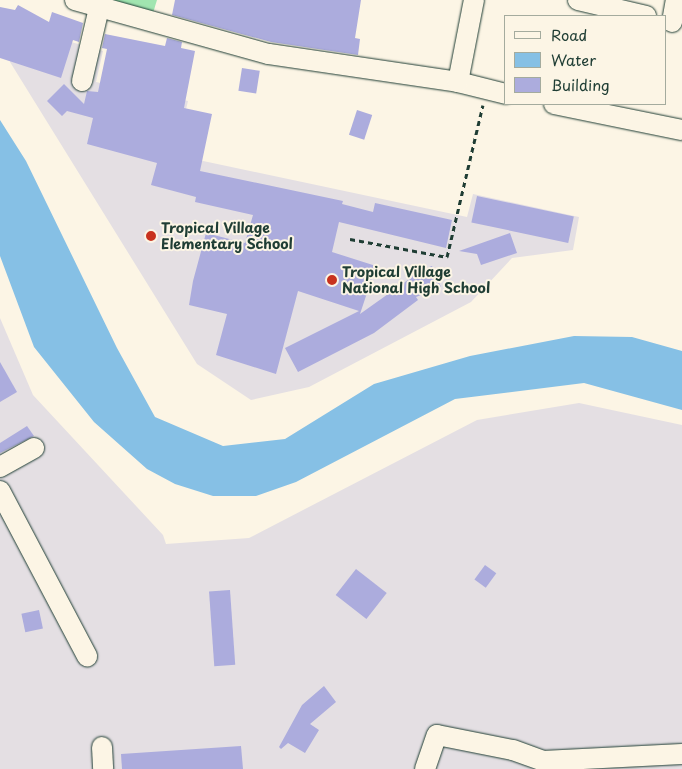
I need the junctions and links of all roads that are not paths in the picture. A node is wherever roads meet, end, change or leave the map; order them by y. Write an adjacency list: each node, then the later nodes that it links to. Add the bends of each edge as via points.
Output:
1 (75, 0): 5 (street)
2 (474, 0): 9 (street)
3 (578, 0): 6 (street)
4 (676, 0): 7 (street)
5 (99, 8): 8 (street); 9 (street, via 269,54)
6 (642, 15)
7 (673, 23)
8 (82, 81)
9 (458, 82): 10 (street)
10 (504, 94)
11 (559, 105): 12 (street)
12 (682, 130)
13 (34, 448): 14 (street)
14 (0, 467)
15 (0, 491): 16 (street)
16 (87, 656)
17 (102, 747): 19 (street)
18 (682, 754): 20 (street, via 543,761 513,750 438,735)
19 (103, 769)
20 (425, 769)

